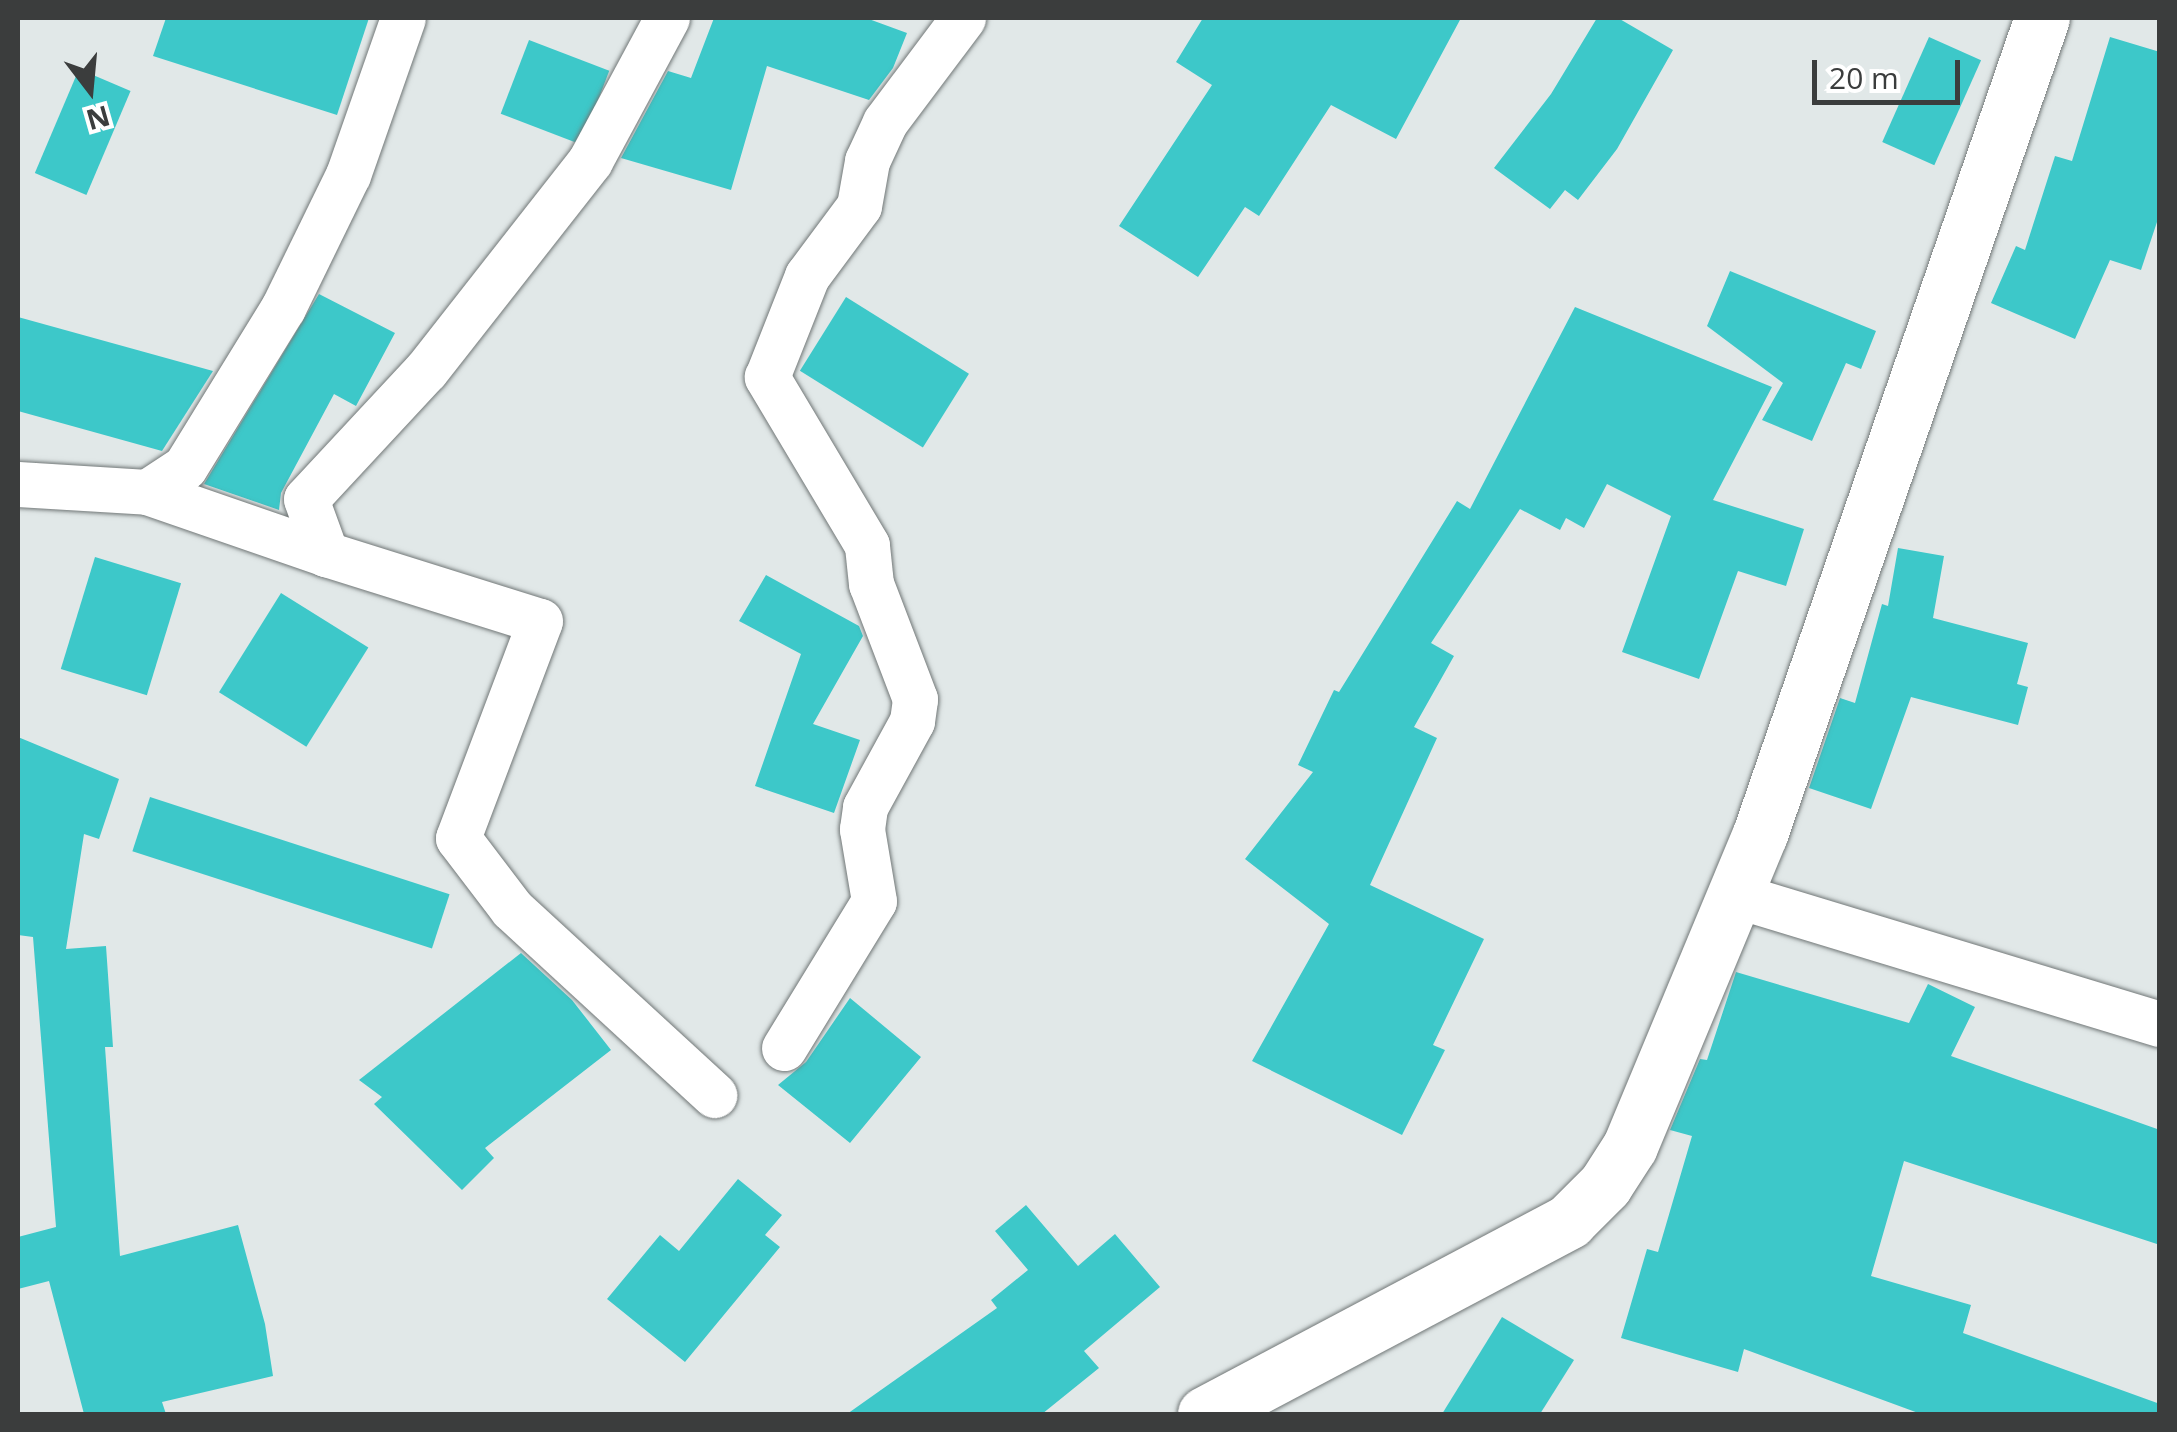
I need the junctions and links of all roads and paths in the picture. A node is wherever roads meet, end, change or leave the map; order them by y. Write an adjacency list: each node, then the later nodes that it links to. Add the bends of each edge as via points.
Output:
1 (403, 18): 6 (street, via 348,175 283,308 185,467)
2 (667, 18): 7 (street, via 590,161 426,370 306,499)
3 (962, 18): 10 (street, via 885,122 867,161 859,206 806,276 768,377 867,545 872,584 915,699 912,721 866,807 862,830 874,901)
4 (2042, 18): 8 (street)
5 (18, 484): 6 (street)
6 (146, 492): 7 (street)
7 (326, 554): 11 (street, via 540,621 458,838 512,910)
8 (1735, 895): 9 (street); 12 (street, via 1630,1146 1606,1185 1568,1221)
9 (2160, 1024)
10 (784, 1048)
11 (714, 1095)
12 (1205, 1414)

